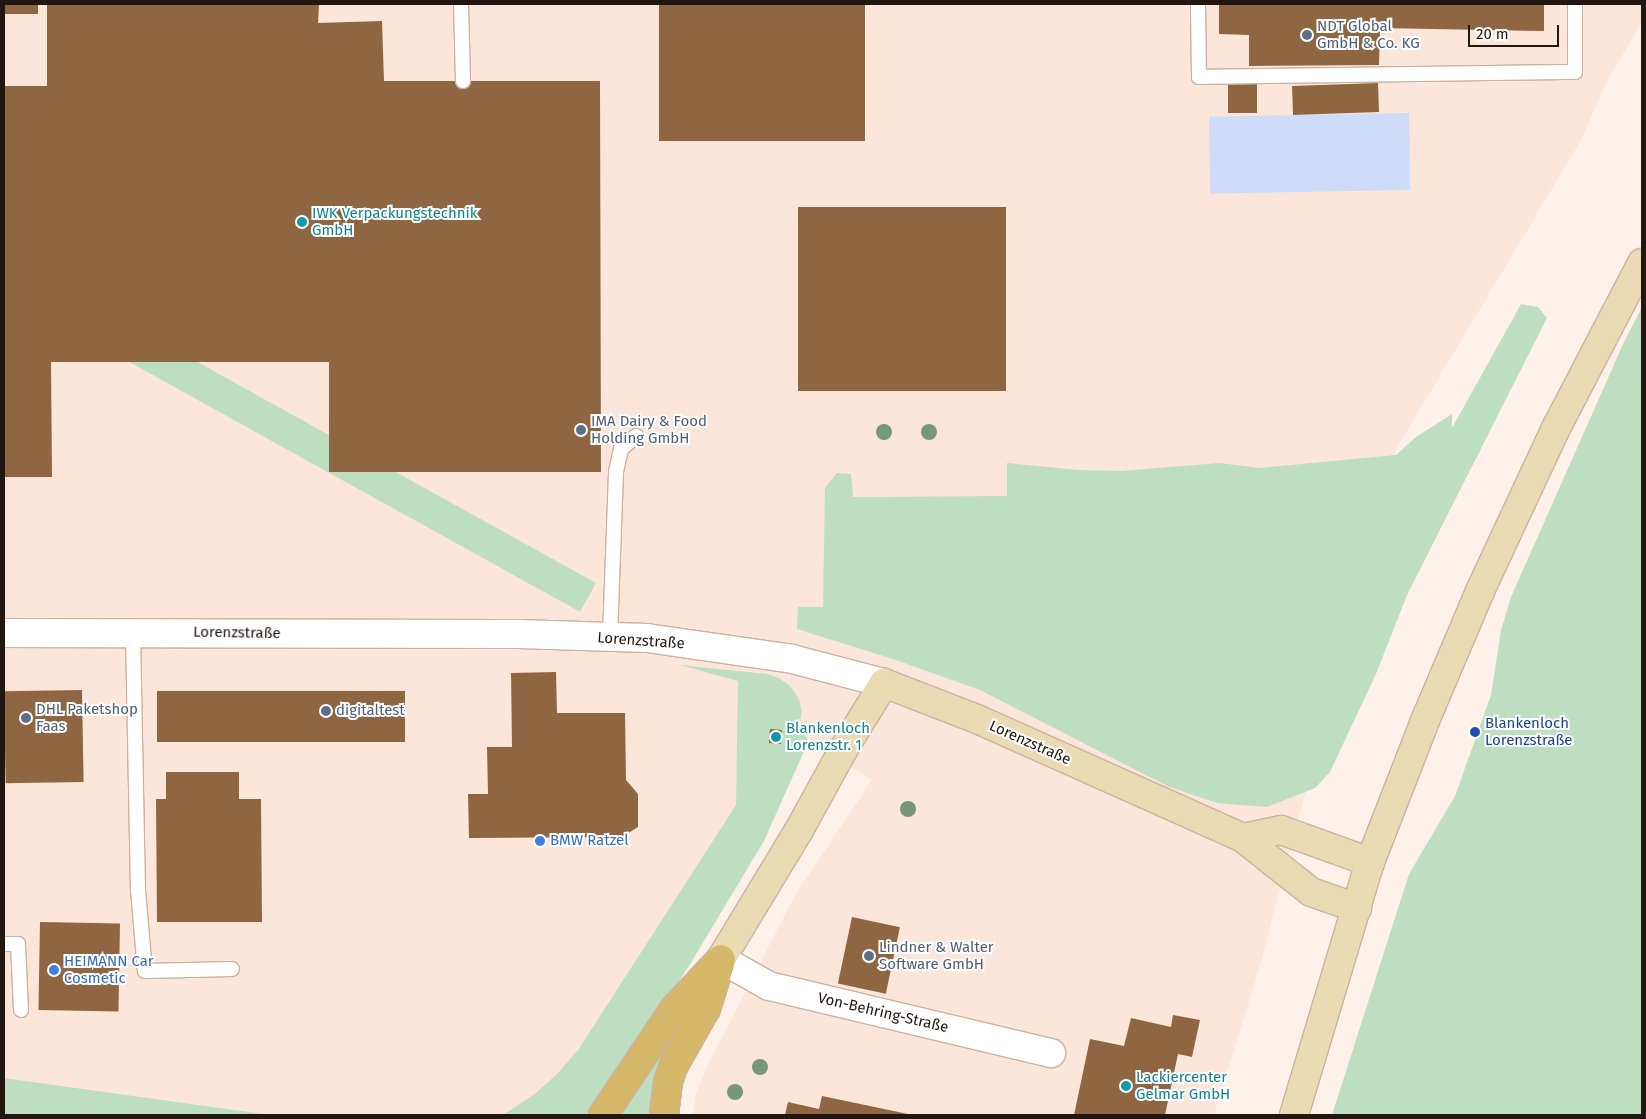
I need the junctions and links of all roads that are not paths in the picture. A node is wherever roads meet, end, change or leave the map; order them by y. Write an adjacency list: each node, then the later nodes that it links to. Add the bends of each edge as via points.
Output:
1 (461, 4): 4 (lane)
2 (1198, 4): 3 (lane, via 1199,77 1575,72)
3 (1575, 4)
4 (463, 81)
5 (1642, 263): 12 (main road, via 1556,428 1480,591)
6 (636, 436): 9 (lane, via 621,449 616,472)
7 (133, 632): 8 (street, Lorenzstraße); 9 (street, Lorenzstraße); 16 (lane, via 138,890 144,971)
8 (4, 633)
9 (610, 637): 10 (street, Lorenzstraße, via 647,638 792,659)
10 (884, 682): 11 (main road, Lorenzstraße, via 977,719); 15 (main road)
11 (1243, 838): 12 (main road, via 1281,830); 13 (main road, Lorenzstraße, via 1311,892)
12 (1370, 862): 13 (main road)
13 (1357, 908): 21 (main road)
14 (4, 944): 17 (lane, via 18,944)
15 (721, 959): 18 (street, Von-Behring-Straße, via 769,986); 19 (main road, via 669,1016); 20 (main road, via 706,1009 674,1065 668,1082)
16 (232, 969)
17 (21, 1010)
18 (1051, 1053)
19 (603, 1115)
20 (664, 1115)
21 (1294, 1115)

